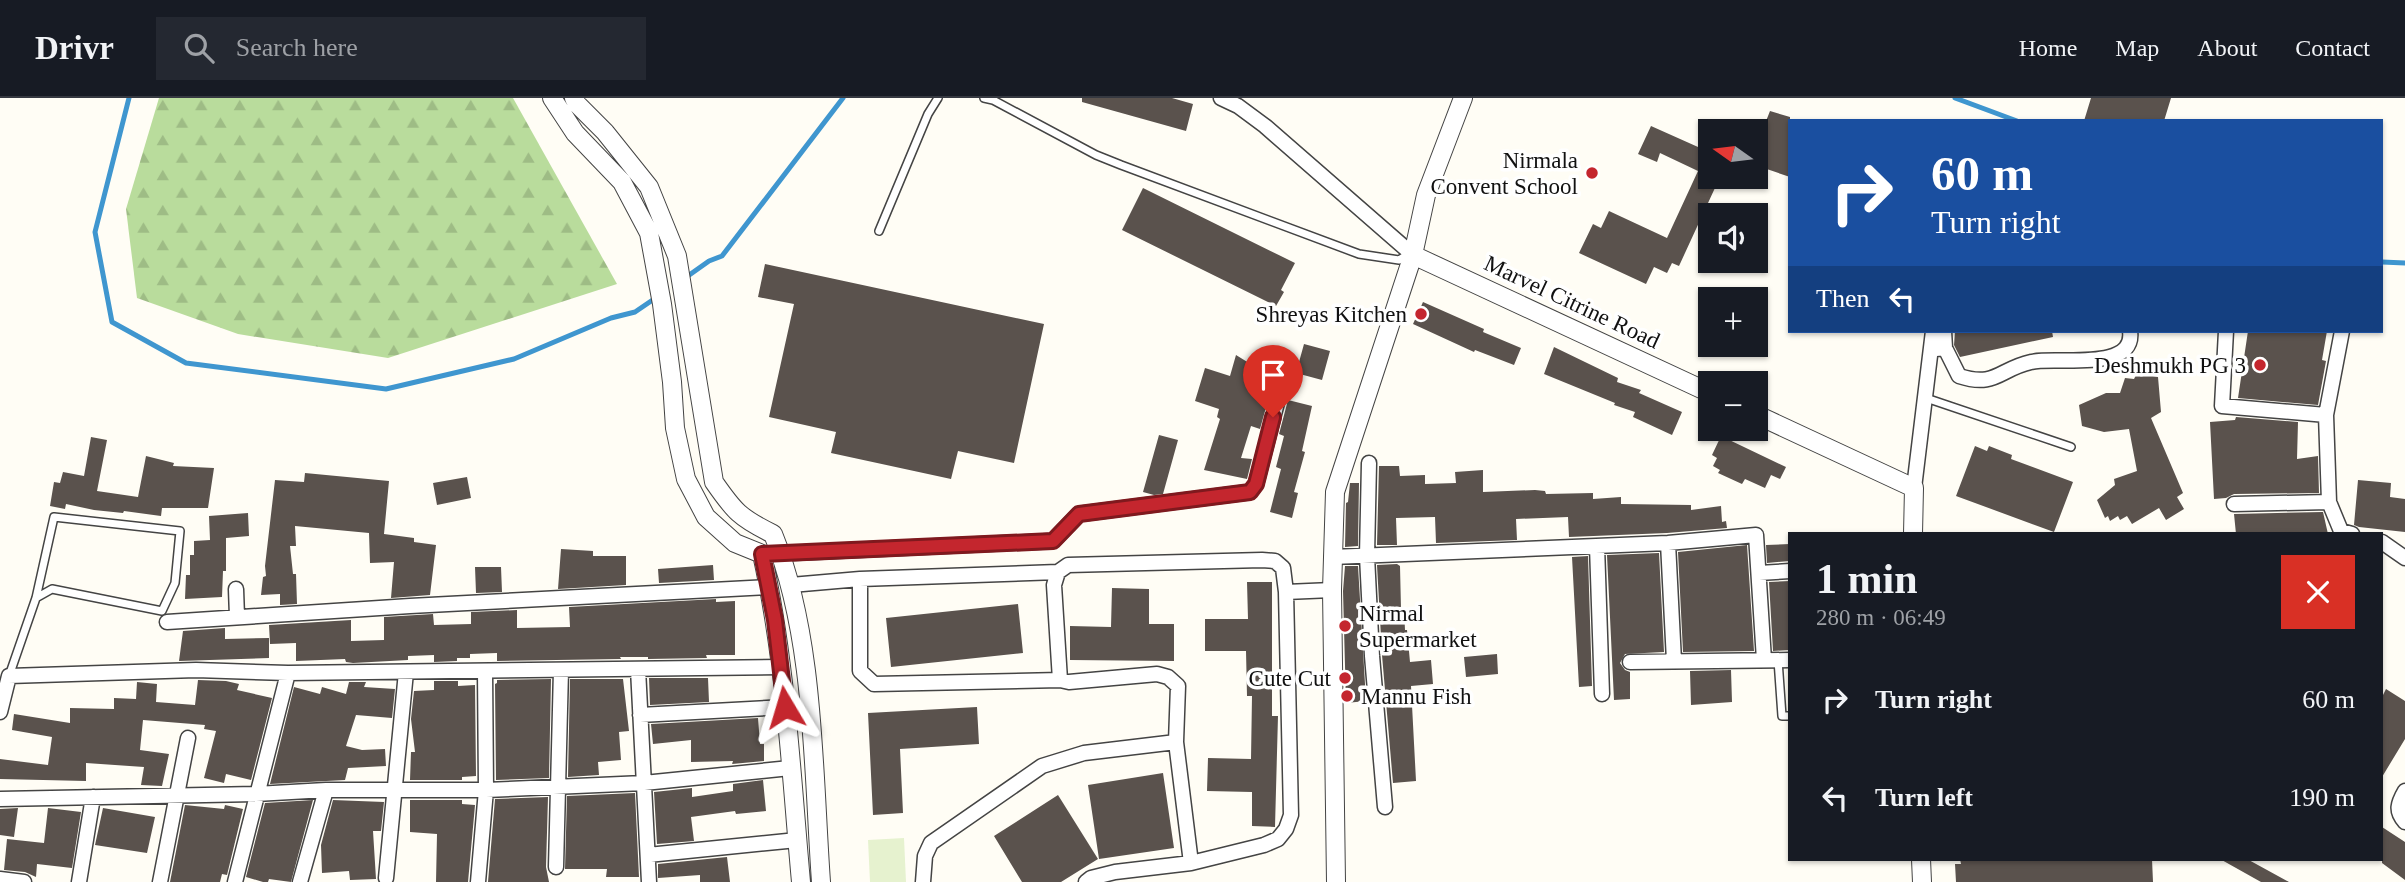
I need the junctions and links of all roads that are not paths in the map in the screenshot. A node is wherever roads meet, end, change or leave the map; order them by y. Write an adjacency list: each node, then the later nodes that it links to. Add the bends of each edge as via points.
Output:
1 (552, 98): 10 (street, via 575,133 622,183 649,233)
2 (574, 98): 9 (street, via 649,187 677,256)
3 (938, 98): 7 (lane)
4 (984, 98): 8 (lane, via 1096,155 1359,254 1399,260)
5 (1221, 98): 8 (street, via 1265,126)
6 (1461, 105): 8 (street, via 1426,195)
7 (878, 231)
8 (1411, 254): 17 (street, Marvel Citrine Road); 35 (street, via 1335,492)
9 (689, 316): 10 (street); 32 (street, via 714,482 746,521 773,534)
10 (664, 325): 33 (street, via 685,479 706,517 735,542)
11 (1934, 333): 16 (street)
12 (1943, 333): 16 (street)
13 (2130, 333): 16 (street, via 2123,351 2099,360 2032,361 1992,380 1959,376)
14 (2226, 333): 20 (street, via 2221,406)
15 (2342, 333): 20 (street)
16 (1938, 349): 19 (street)
17 (1698, 387)
18 (1279, 395): 32 (street, via 1250,492 1079,514 1053,541)
19 (1926, 398): 22 (lane); 24 (street)
20 (2326, 415): 25 (street)
21 (1768, 420): 24 (street)
22 (2071, 447)
23 (1369, 463): 34 (street)
24 (1914, 488): 27 (street)
25 (2329, 502): 26 (street); 28 (street)
26 (2235, 504)
27 (1913, 532)
28 (2345, 532)
29 (1668, 543): 31 (street); 39 (street, via 1756,535); 50 (street)
30 (2383, 543): 36 (street)
31 (1597, 547): 34 (street); 60 (street)
32 (780, 553): 33 (street); 41 (street)
33 (762, 554): 42 (street)
34 (1367, 556): 35 (street); 78 (street)
35 (1332, 557): 44 (street)
36 (2405, 558)
37 (1788, 571): 39 (street)
38 (1058, 572): 40 (street); 45 (street, via 1069,565 1275,561 1283,568); 59 (street, via 1054,595)
39 (1759, 573): 49 (street)
40 (860, 579): 41 (street); 59 (street, via 860,671 874,684)
41 (791, 585): 95 (street, via 808,700)
42 (769, 587): 47 (street); 52 (street)
43 (236, 589): 47 (street)
44 (1332, 590): 45 (street); 98 (street)
45 (1286, 592): 83 (street, via 1292,815 1278,839)
46 (36, 598): 46 (lane, via 51,589 162,611 174,583 180,531 54,517); 58 (lane)
47 (237, 617): 48 (street)
48 (167, 622)
49 (1778, 660): 50 (street); 64 (lane, via 1782,716)
50 (1674, 661): 51 (street)
51 (1630, 662)
52 (781, 667): 53 (street); 61 (street)
53 (638, 669): 54 (street); 63 (street)
54 (561, 670): 55 (street); 69 (street)
55 (485, 671): 56 (street); 72 (street)
56 (406, 672): 57 (street); 71 (street)
57 (288, 673): 58 (street, via 196,670); 74 (street)
58 (9, 676): 62 (street)
59 (1060, 680): 66 (street, via 1168,677 1178,686)
60 (1602, 694)
61 (785, 707): 63 (street); 67 (street)
62 (0, 712)
63 (640, 715): 68 (street)
64 (1788, 716)
65 (188, 738): 75 (street)
66 (1176, 742): 83 (street); 96 (street, via 1084,753 1042,766 931,842)
67 (790, 768): 68 (street); 80 (street)
68 (644, 783): 69 (street); 81 (street)
69 (558, 786): 72 (street); 84 (street)
70 (326, 790): 71 (street); 74 (street); 91 (street)
71 (394, 790): 72 (street); 85 (street)
72 (486, 790): 92 (street)
73 (2405, 791): 79 (street, via 2397,806)
74 (256, 794): 75 (street); 90 (street)
75 (176, 796): 76 (street); 89 (street)
76 (93, 797): 77 (street); 88 (street)
77 (0, 799)
78 (1385, 807)
79 (2405, 822)
80 (797, 841): 81 (street); 94 (street)
81 (648, 855): 93 (street)
82 (1921, 861): 99 (street)
83 (1191, 863): 97 (street, via 1115,872)
84 (556, 867)
85 (386, 878)
86 (0, 879): 87 (street)
87 (24, 882)
88 (79, 882)
89 (160, 882)
90 (235, 882)
91 (300, 882)
92 (478, 882)
93 (649, 882)
94 (801, 882)
95 (821, 882)
96 (923, 882)
97 (1086, 882)
98 (1336, 882)
99 (1922, 882)

